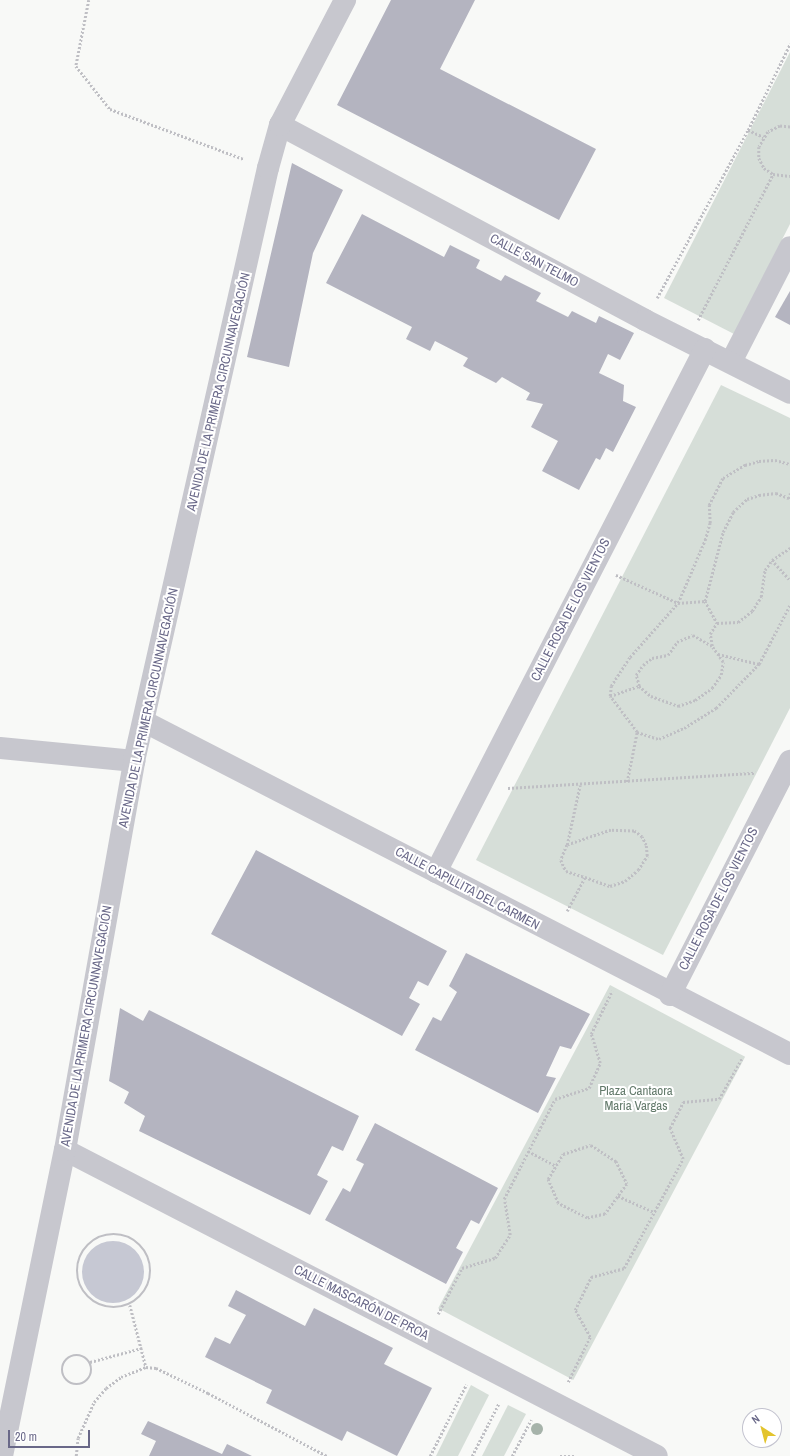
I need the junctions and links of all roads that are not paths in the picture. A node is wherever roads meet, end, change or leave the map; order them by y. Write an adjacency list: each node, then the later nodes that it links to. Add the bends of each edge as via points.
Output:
1 (345, 0): 2 (street, AVENIDA DE LA PRIMERA CIRCUNNAVEGACIÓN)
2 (280, 125): 4 (street, CALLE SAN TELMO, via 645,320); 7 (street, AVENIDA DE LA PRIMERA CIRCUNNAVEGACIÓN, via 268,168)
3 (790, 247): 5 (street)
4 (696, 344): 5 (street, CALLE SAN TELMO); 11 (street, CALLE ROSA DE LOS VIENTOS, via 594,566)
5 (731, 362): 6 (street, CALLE SAN TELMO)
6 (790, 394)
7 (145, 722): 9 (street, AVENIDA DE LA PRIMERA CIRCUNNAVEGACIÓN); 11 (street, CALLE CAPILLITA DEL CARMEN)
8 (0, 748): 9 (street)
9 (134, 761): 14 (street, AVENIDA DE LA PRIMERA CIRCUNNAVEGACIÓN)
10 (788, 766): 12 (street, CALLE ROSA DE LOS VIENTOS)
11 (436, 872): 12 (street, CALLE CAPILLITA DEL CARMEN)
12 (670, 995): 13 (street, CALLE CAPILLITA DEL CARMEN)
13 (790, 1054)
14 (65, 1150): 15 (street, AVENIDA DE LA PRIMERA CIRCUNNAVEGACIÓN); 16 (street, CALLE MASCARÓN DE PROA)
15 (2, 1456)
16 (657, 1456)

